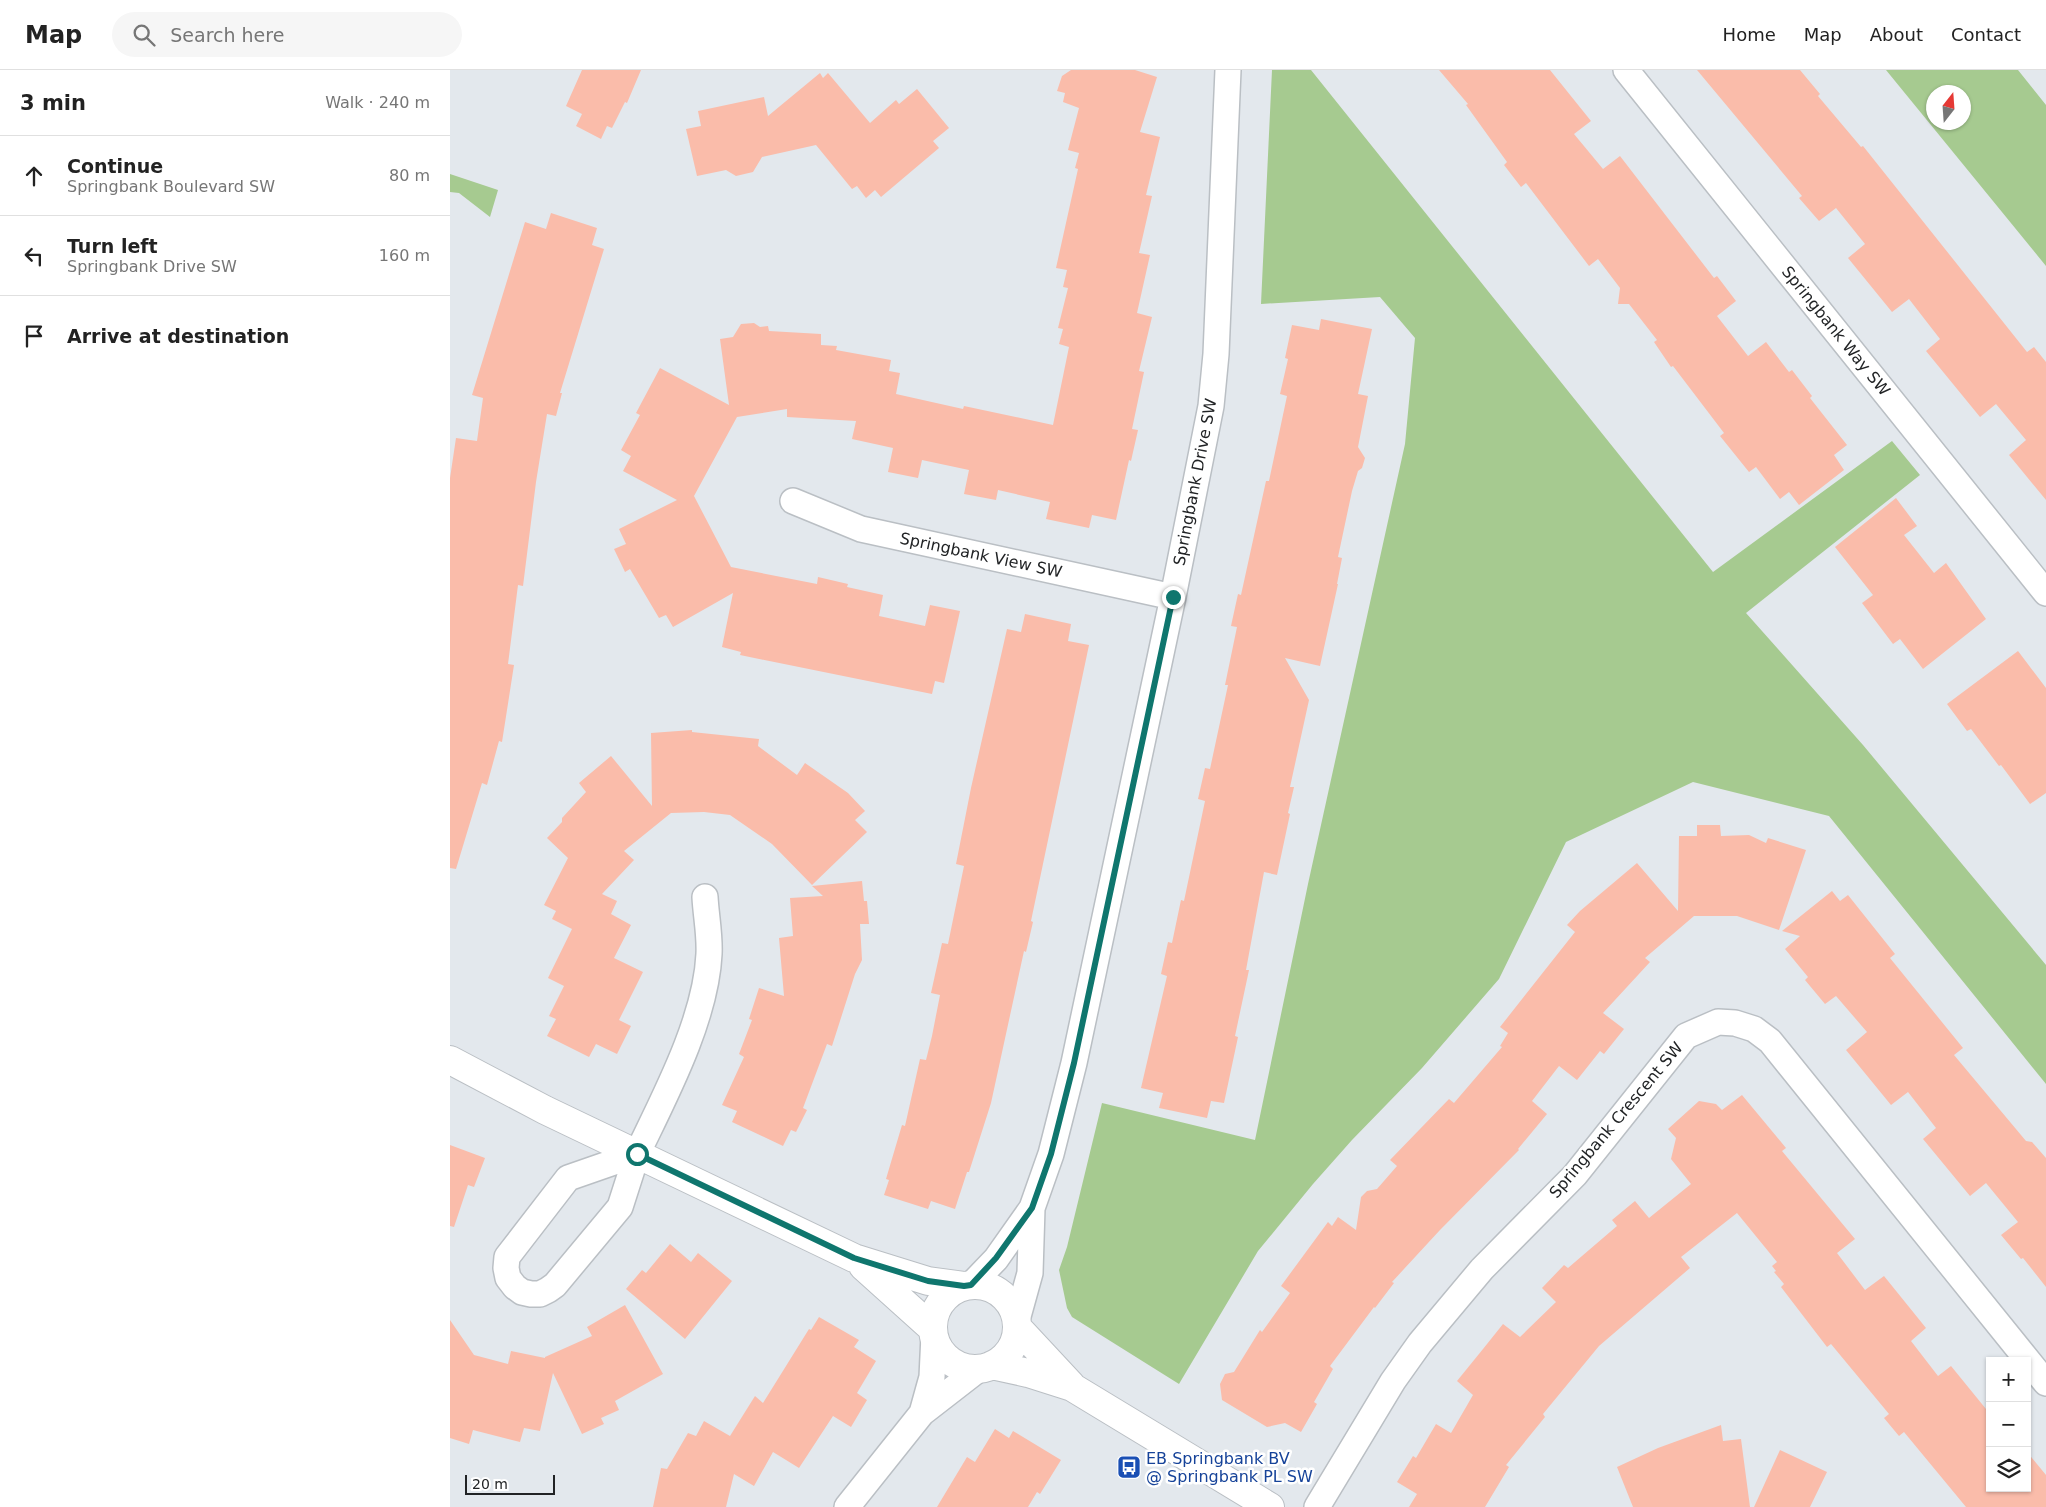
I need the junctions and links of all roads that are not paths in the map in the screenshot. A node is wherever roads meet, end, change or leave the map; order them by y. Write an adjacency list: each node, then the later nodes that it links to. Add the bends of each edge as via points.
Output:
1 (1228, 70): 5 (street, Springbank Drive SW, via 1211,406)
2 (1626, 70): 4 (street, Springbank Way SW)
3 (793, 502): 5 (street, Springbank View SW, via 861,529)
4 (2046, 593)
5 (1173, 597): 9 (street, Springbank Drive SW, via 1074,1063 1053,1146)
6 (705, 897): 8 (street, via 709,954 696,1015 674,1077)
7 (450, 1060): 8 (street)
8 (637, 1154): 8 (street, via 568,1178 507,1257 508,1278 515,1287 522,1292 540,1294 555,1285 620,1207); 10 (street)
9 (1032, 1208): 11 (street, Springbank Drive SW, via 996,1258); 12 (street, Springbank Drive SW, via 1030,1273)
10 (854, 1258): 11 (street, via 928,1281); 13 (street)
11 (968, 1286): 12 (street, via 987,1287 1002,1295 1010,1303); 13 (street, via 954,1290 938,1307)
12 (1017, 1323): 14 (street, via 1008,1352); 16 (street)
13 (934, 1332): 14 (street, via 938,1346 946,1356 962,1366); 17 (street, via 932,1377)
14 (986, 1367): 16 (street, via 1028,1372); 17 (street)
15 (2046, 1383): 20 (street, Springbank Crescent SW, via 1770,1041 1754,1028 1718,1022 1686,1036 1575,1175 1456,1299 1393,1382)
16 (1072, 1386): 19 (street)
17 (922, 1413): 18 (street)
18 (847, 1507)
19 (1270, 1507)
20 (1318, 1507)

